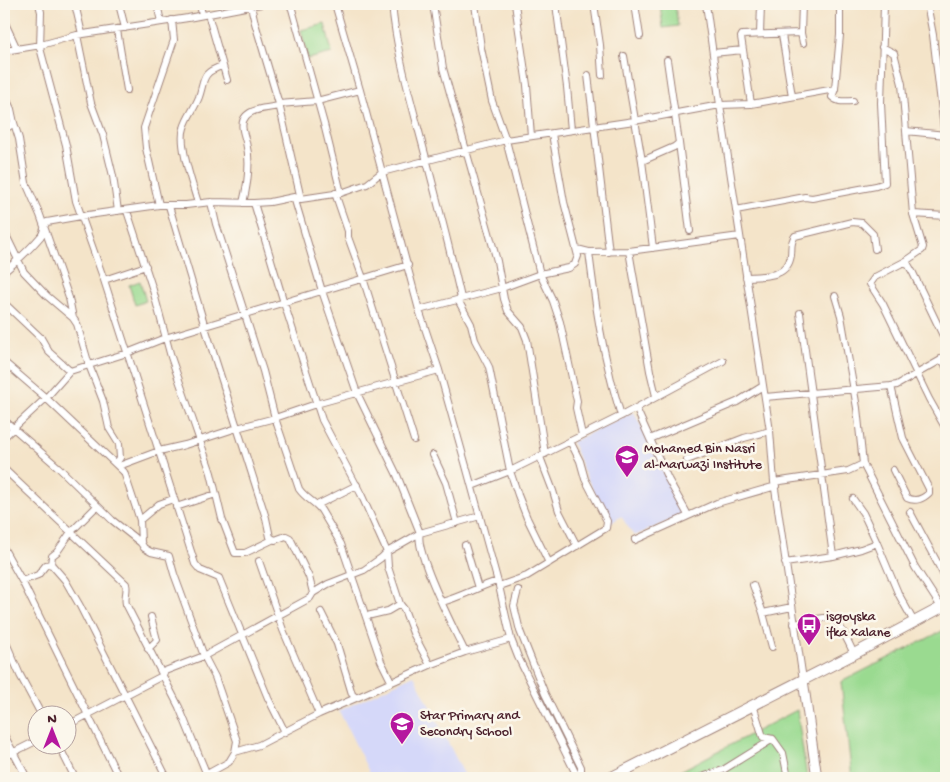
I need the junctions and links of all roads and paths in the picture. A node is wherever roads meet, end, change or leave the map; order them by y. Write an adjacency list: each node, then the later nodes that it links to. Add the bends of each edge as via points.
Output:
1 (40, 4): 36 (street)
2 (75, 4): 32 (street)
3 (119, 4): 28 (street)
4 (157, 4): 27 (street)
5 (200, 4): 24 (street)
6 (261, 4): 22 (street)
7 (289, 4): 53 (street)
8 (334, 4): 50 (street)
9 (392, 4): 72 (street, via 401,59)
10 (433, 4): 71 (street, via 443,68)
11 (475, 4): 68 (street, via 492,101)
12 (515, 4): 67 (street)
13 (556, 4): 63 (street)
14 (594, 4): 46 (street)
15 (635, 4): 34 (street)
16 (706, 4): 41 (street)
17 (761, 4): 18 (street); 31 (street)
18 (803, 4): 30 (street)
19 (840, 4): 48 (street)
20 (884, 4): 37 (street)
21 (928, 4): 23 (street); 66 (street)
22 (246, 6): 24 (street); 56 (street)
23 (946, 6)
24 (205, 14): 25 (street); 44 (street)
25 (172, 20): 27 (street); 81 (street, via 174,40 144,128)
26 (4, 21): 38 (street)
27 (161, 22): 28 (street)
28 (125, 28): 29 (street)
29 (117, 30): 32 (street); 49 (street)
30 (801, 33): 33 (street); 35 (street)
31 (760, 34): 33 (street); 39 (street, via 741,36)
32 (80, 35): 36 (street); 84 (street, via 91,104 103,135)
33 (782, 35): 52 (street)
34 (640, 36)
35 (802, 43)
36 (41, 45): 38 (street); 87 (street)
37 (882, 47): 64 (street, via 894,53 897,63); 83 (street, via 885,183)
38 (17, 49): 40 (street)
39 (743, 50): 41 (street); 55 (street)
40 (4, 52)
41 (713, 53): 57 (street)
42 (624, 56): 59 (street)
43 (667, 60): 58 (street)
44 (222, 66): 47 (street); 78 (street, via 204,76 199,98 183,130 185,157)
45 (588, 75): 61 (street)
46 (602, 75)
47 (227, 80)
48 (835, 89): 52 (street); 54 (street, via 832,97 835,100)
49 (127, 90)
50 (360, 90): 53 (street); 74 (street)
51 (4, 94): 60 (street)
52 (792, 96): 55 (street)
53 (317, 101): 56 (street); 75 (street)
54 (853, 101)
55 (752, 104): 57 (street)
56 (279, 105): 76 (street); 79 (street, via 245,117 242,129 249,161)
57 (720, 105): 58 (street); 83 (street)
58 (674, 114): 59 (street); 69 (street)
59 (634, 121): 61 (street); 73 (street)
60 (14, 123): 62 (street); 89 (street, via 26,183)
61 (595, 126): 63 (street); 98 (street)
62 (4, 130)
63 (571, 130): 65 (street)
64 (906, 131): 66 (street); 86 (street)
65 (552, 134): 67 (street); 94 (street, via 564,202)
66 (946, 135): 70 (street)
67 (531, 136): 68 (street)
68 (506, 140): 71 (street); 104 (street)
69 (679, 143): 73 (street); 91 (street)
70 (946, 146)
71 (466, 149): 72 (street); 108 (street)
72 (426, 159): 74 (street); 111 (street)
73 (642, 161): 93 (street)
74 (382, 172): 75 (street, via 367,184); 101 (street)
75 (338, 193): 76 (street); 106 (street)
76 (298, 198): 80 (street); 109 (street)
77 (211, 202): 78 (street); 79 (street); 115 (street)
78 (198, 203): 82 (street)
79 (243, 203): 80 (street)
80 (254, 203): 113 (street)
81 (159, 205): 82 (street); 85 (street)
82 (169, 206): 118 (street)
83 (736, 210): 92 (street)
84 (118, 211): 85 (street); 87 (street)
85 (127, 211): 102 (street)
86 (913, 214): 88 (street); 100 (street, via 923,248)
87 (81, 216): 89 (street, via 47,222); 107 (street)
88 (946, 216)
89 (44, 228): 99 (street, via 42,235); 117 (street)
90 (4, 231): 99 (street)
91 (690, 231)
92 (740, 236): 93 (street); 105 (street)
93 (653, 248): 96 (street)
94 (577, 249): 97 (street); 104 (street, via 575,264)
95 (876, 249): 105 (street, via 873,234 862,223 852,222 795,236 787,266 779,273)
96 (630, 251): 98 (street); 136 (street)
97 (590, 252): 98 (street); 141 (street, via 603,343)
98 (609, 252)
99 (18, 260): 103 (street); 117 (street, via 24,272)
100 (906, 261): 120 (street); 129 (street, via 875,277 870,284)
101 (408, 265): 106 (street); 114 (street)
102 (146, 266): 107 (street); 119 (street)
103 (4, 272)
104 (540, 274): 108 (street); 148 (street, via 560,322)
105 (746, 277): 131 (street)
106 (363, 278): 109 (street); 130 (street)
107 (104, 280): 121 (street)
108 (502, 288): 111 (street); 156 (street, via 508,311 522,327 527,340)
109 (322, 291): 113 (street); 135 (street)
110 (835, 296): 133 (street)
111 (460, 299): 114 (street); 162 (street, via 489,367)
112 (4, 303): 128 (street)
113 (284, 303): 115 (street); 139 (street)
114 (420, 310): 127 (street)
115 (244, 313): 118 (street); 142 (street)
116 (800, 313): 134 (street)
117 (73, 318): 125 (street)
118 (205, 327): 119 (street); 145 (street)
119 (165, 338): 121 (street); 151 (street)
120 (946, 342)
121 (127, 353): 125 (street); 154 (street)
122 (944, 357): 126 (street); 129 (street)
123 (723, 360): 136 (street)
124 (4, 362): 138 (street)
125 (89, 365): 128 (street); 159 (street, via 109,428 119,444)
126 (946, 367)
127 (439, 370): 130 (street); 166 (street)
128 (70, 371): 138 (street)
129 (917, 373): 132 (street); 146 (street)
130 (396, 382): 135 (street); 152 (street)
131 (763, 386): 137 (street); 150 (street, via 736,402)
132 (890, 386): 133 (street); 161 (street, via 903,438 929,493 917,500 907,498)
133 (853, 389): 134 (street); 158 (street)
134 (812, 392): 137 (street); 163 (street)
135 (357, 393): 139 (street); 179 (street, via 397,475)
136 (656, 396): 140 (street)
137 (765, 397): 147 (street)
138 (46, 398): 144 (street); 159 (street)
139 (316, 404): 142 (street); 165 (street, via 326,430)
140 (636, 408): 141 (street); 150 (street)
141 (621, 416): 148 (street)
142 (275, 418): 145 (street); 170 (street, via 299,489 305,498)
143 (4, 420): 144 (street)
144 (13, 428): 149 (street); 171 (street)
145 (237, 428): 151 (street); 180 (street)
146 (946, 429)
147 (770, 431): 157 (street); 164 (street)
148 (582, 435): 153 (street)
149 (4, 437)
150 (650, 439): 174 (street)
151 (198, 440): 154 (street); 167 (street)
152 (414, 440)
153 (570, 441): 156 (street); 185 (street, via 585,479 607,520 606,528)
154 (159, 451): 159 (street); 168 (street)
155 (433, 455): 177 (street, via 446,483)
156 (542, 455): 162 (street); 185 (street, via 559,511)
157 (687, 460)
158 (863, 464): 163 (street, via 848,471); 204 (street, via 915,567)
159 (117, 465): 176 (street, via 124,472)
160 (4, 469): 178 (street)
161 (893, 470)
162 (510, 471): 166 (street); 190 (street, via 527,518)
163 (822, 473): 164 (street); 188 (street)
164 (775, 484): 174 (street); 191 (street)
165 (357, 485): 170 (street); 187 (street)
166 (472, 486): 175 (street)
167 (216, 494): 172 (street); 180 (street, via 235,553 245,553)
168 (173, 499): 172 (street); 176 (street, via 158,504)
169 (853, 499): 183 (street)
170 (317, 505): 193 (street, via 341,544)
171 (98, 506): 178 (street); 182 (street)
172 (176, 507): 212 (street, via 195,564 200,570 219,578)
173 (910, 512): 194 (street)
174 (688, 515): 181 (street)
175 (480, 516): 177 (street); 196 (street)
176 (140, 520): 182 (street)
177 (457, 523): 179 (street)
178 (72, 532): 192 (street, via 52,556); 215 (street, via 126,584 124,599)
179 (420, 533): 187 (street); 201 (street, via 422,554)
180 (272, 540): 200 (street, via 290,538)
181 (635, 540)
182 (140, 543): 219 (street, via 151,552 169,556)
183 (877, 543): 188 (street); 210 (street)
184 (464, 545): 198 (street)
185 (578, 546): 190 (street)
186 (4, 549): 195 (street)
187 (387, 552): 193 (street); 202 (street, via 388,567)
188 (833, 556): 191 (street)
189 (259, 561): 207 (street)
190 (549, 563): 196 (street, via 528,576)
191 (785, 563): 203 (street)
192 (51, 564): 195 (street, via 38,575); 224 (street, via 77,600)
193 (352, 575): 200 (street); 208 (street)
194 (946, 579)
195 (22, 581): 229 (street)
196 (498, 584): 198 (street); 214 (street)
197 (753, 585): 206 (street)
198 (478, 588): 201 (street)
199 (518, 590): 241 (street, via 514,606 520,631 545,694 581,767)
200 (313, 593): 207 (street, via 310,598)
201 (442, 602): 217 (street)
202 (400, 604): 208 (street, via 388,611); 220 (street)
203 (792, 606): 206 (street); 211 (street)
204 (944, 606): 210 (main road)
205 (321, 612): 225 (street, via 337,644)
206 (763, 612): 216 (street)
207 (278, 615): 212 (street); 228 (street)
208 (366, 616): 223 (street)
209 (152, 617): 215 (street, via 157,640)
210 (914, 622): 218 (main road)
211 (794, 624): 218 (street, via 828,617 834,619); 222 (street)
212 (242, 634): 219 (street); 231 (street)
213 (4, 638): 226 (street)
214 (511, 639): 217 (street); 241 (street)
215 (148, 648): 221 (street)
216 (772, 648)
217 (465, 652): 220 (street)
218 (854, 654): 222 (main road)
219 (204, 656): 221 (street); 236 (street, via 235,732)
220 (430, 665): 223 (street)
221 (162, 676): 224 (street); 240 (street)
222 (803, 680): 227 (main road); 251 (street)
223 (391, 681): 225 (street)
224 (124, 695): 229 (street); 246 (street)
225 (356, 698): 228 (street)
226 (36, 704)
227 (753, 705): 233 (street, via 763,737); 248 (main road)
228 (319, 714): 231 (street)
229 (88, 715): 230 (street); 245 (street)
230 (78, 720)
231 (285, 732): 236 (street)
232 (4, 735): 235 (street)
233 (773, 739): 239 (street); 242 (street, via 783,753)
234 (28, 745): 235 (street)
235 (13, 752): 238 (street); 243 (street)
236 (235, 752): 240 (street, via 229,762)
237 (63, 754): 244 (street)
238 (4, 757)
239 (723, 770): 249 (street); 250 (street)
240 (207, 775): 247 (street)
241 (577, 776)
242 (786, 777)
243 (27, 778)
244 (75, 778)
245 (119, 778)
246 (167, 778)
247 (200, 778)
248 (610, 778)
249 (699, 778)
250 (721, 778)
251 (817, 778)

